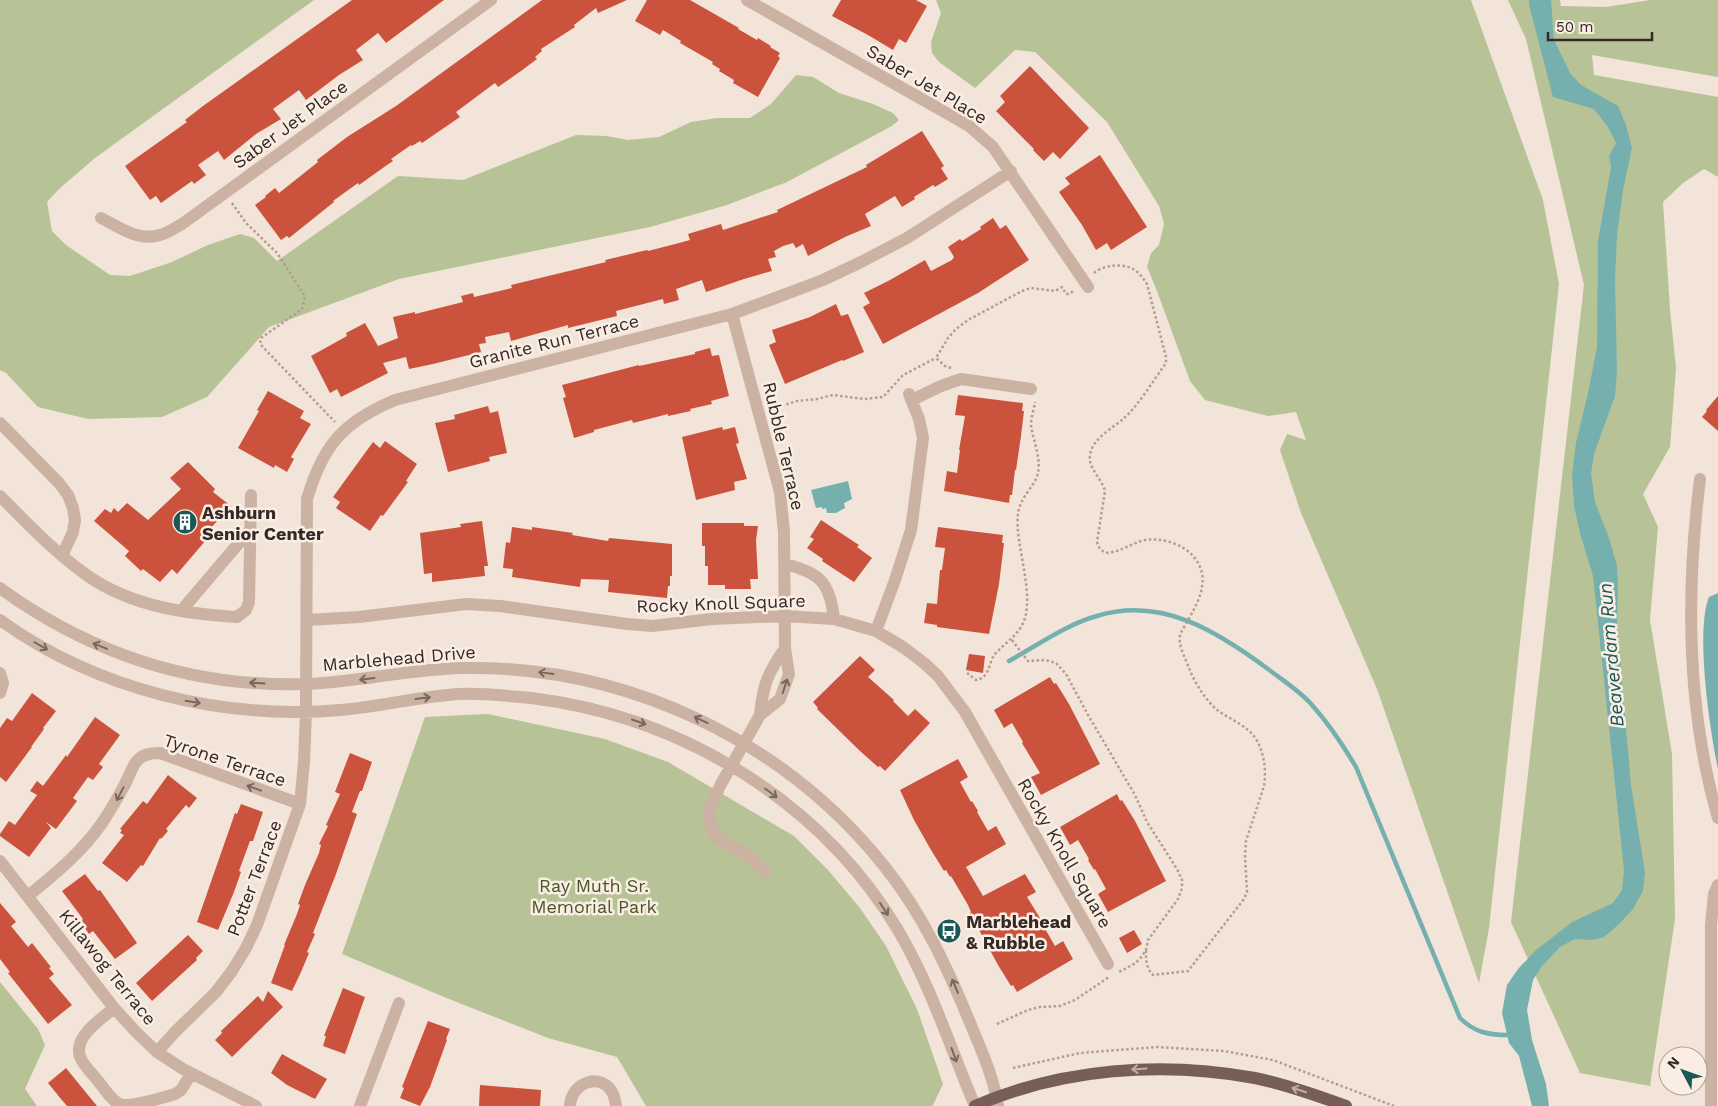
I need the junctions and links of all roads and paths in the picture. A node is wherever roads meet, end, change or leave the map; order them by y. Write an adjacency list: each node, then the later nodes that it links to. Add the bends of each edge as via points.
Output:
1 (490, 0): 4 (street, Saber Jet Place)
2 (747, 0): 3 (street, Saber Jet Place, via 969,126 993,147)
3 (1011, 171): 6 (street, Saber Jet Place); 7 (street, Granite Run Terrace, via 907,238 861,262)
4 (225, 194): 5 (street, Saber Jet Place, via 182,224 147,238); 13 (path, via 246,223 277,254 305,296 302,309 261,338 260,344)
5 (101, 218)
6 (1086, 284): 8 (path, via 1069,294 1062,287 1054,291 1031,288 1017,293 956,329); 43 (path, via 1106,266 1133,269 1142,276 1147,284 1166,357 1166,363 1130,412 1095,443 1090,454 1090,461 1105,491 1098,548 1108,553 1149,540 1174,543 1194,556 1203,575 1203,586 1180,642 1203,694 1217,710 1255,736 1261,747 1265,777 1246,841 1247,892 1241,904 1188,971 1153,975 1146,962)
7 (732, 314): 13 (street, Granite Run Terrace, via 396,400); 19 (street, Rubble Terrace, via 780,492)
8 (936, 358): 9 (path); 11 (path, via 904,375 883,397 864,399 834,395 797,401)
9 (951, 368)
10 (1032, 389): 26 (street, via 961,379 910,397 923,438 911,530); 27 (path, via 1035,400 1031,422 1039,462 1037,475 1021,501 1017,527 1027,614)
11 (770, 410)
12 (0, 424): 18 (street, via 68,495 73,508 73,532)
13 (343, 430): 25 (street, Granite Run Terrace, via 321,460 306,499)
14 (1700, 479): 38 (street, via 1695,516 1691,620 1693,686 1701,747)
15 (251, 495): 17 (street)
16 (0, 496): 18 (street)
17 (250, 530): 21 (street); 21 (street, via 246,610 237,616)
18 (62, 556): 21 (street, via 89,577 124,595)
19 (785, 564): 22 (street, Rubble Terrace); 23 (street, via 810,571 824,582 832,602)
20 (0, 588): 31 (street, Marblehead Drive, one-way to 20, via 227,681 141,662 56,625)
21 (181, 611)
22 (785, 616): 23 (street, Rocky Knoll Square); 25 (street, Rocky Knoll Square, via 652,626 466,604 359,618); 28 (street, Rubble Terrace)
23 (834, 619): 26 (street, Rocky Knoll Square)
24 (0, 620): 33 (street, one-way to 33, via 43,648 86,668 174,699 224,708)
25 (307, 620): 31 (street, Granite Run Terrace)
26 (876, 631): 44 (street, Rocky Knoll Square, via 924,662 952,693)
27 (1012, 640): 30 (path, via 993,656 986,675 981,679 976,680); 43 (path, via 1028,661 1056,663 1066,674 1182,880 1178,899 1148,940)
28 (785, 648): 34 (street, Rubble Terrace, via 770,670 762,692); 34 (street, Rubble Terrace, one-way to 28, via 780,699 789,674)
29 (0, 673): 32 (street, via 3,683)
30 (967, 673)
31 (306, 684): 33 (street, Potter Terrace); 35 (street, Marblehead Drive, one-way to 31, via 657,701 546,672 459,668)
32 (0, 693)
33 (306, 712): 36 (street, one-way to 36, via 460,694 543,700 592,709 648,725); 37 (street, Potter Terrace)
34 (760, 715): 35 (street, Rubble Terrace)
35 (744, 742): 36 (street, Rubble Terrace); 50 (street, Marblehead Drive, one-way to 35, via 991,1076 954,982 920,915 898,883 828,804)
36 (731, 765): 40 (street, Rubble Terrace, via 710,806 711,825 717,838 752,858); 55 (street, one-way to 55, via 810,824 877,898 915,960)
37 (300, 804): 42 (street, Tyrone Terrace, one-way to 42, via 160,753 151,753 136,762 118,798 82,848); 48 (street, Potter Terrace, via 246,948 216,992)
38 (1718, 818)
39 (0, 861): 42 (street, Killawog Terrace)
40 (765, 872)
41 (1717, 891): 57 (street, via 1711,925)
42 (28, 896): 46 (street, Killawog Terrace)
43 (1146, 950): 47 (path, via 1134,964 1075,1000 1060,1006 1028,1010)
44 (1108, 964)
45 (399, 1003): 52 (street)
46 (114, 1008): 48 (street, Killawog Terrace); 49 (street, via 84,1036 79,1050 84,1064 114,1100 131,1106 175,1094)
47 (997, 1024)
48 (157, 1052): 49 (street, Killawog Terrace)
49 (191, 1074): 51 (street, Killawog Terrace)
50 (997, 1101): 55 (main road); 56 (main road, one-way to 50, via 1256,1078 1182,1069 1103,1072 1063,1079)
51 (256, 1106)
52 (360, 1106)
53 (570, 1106): 54 (street, via 576,1089 590,1081 608,1087)
54 (616, 1106)
55 (975, 1106)
56 (1346, 1106)
57 (1711, 1106)

